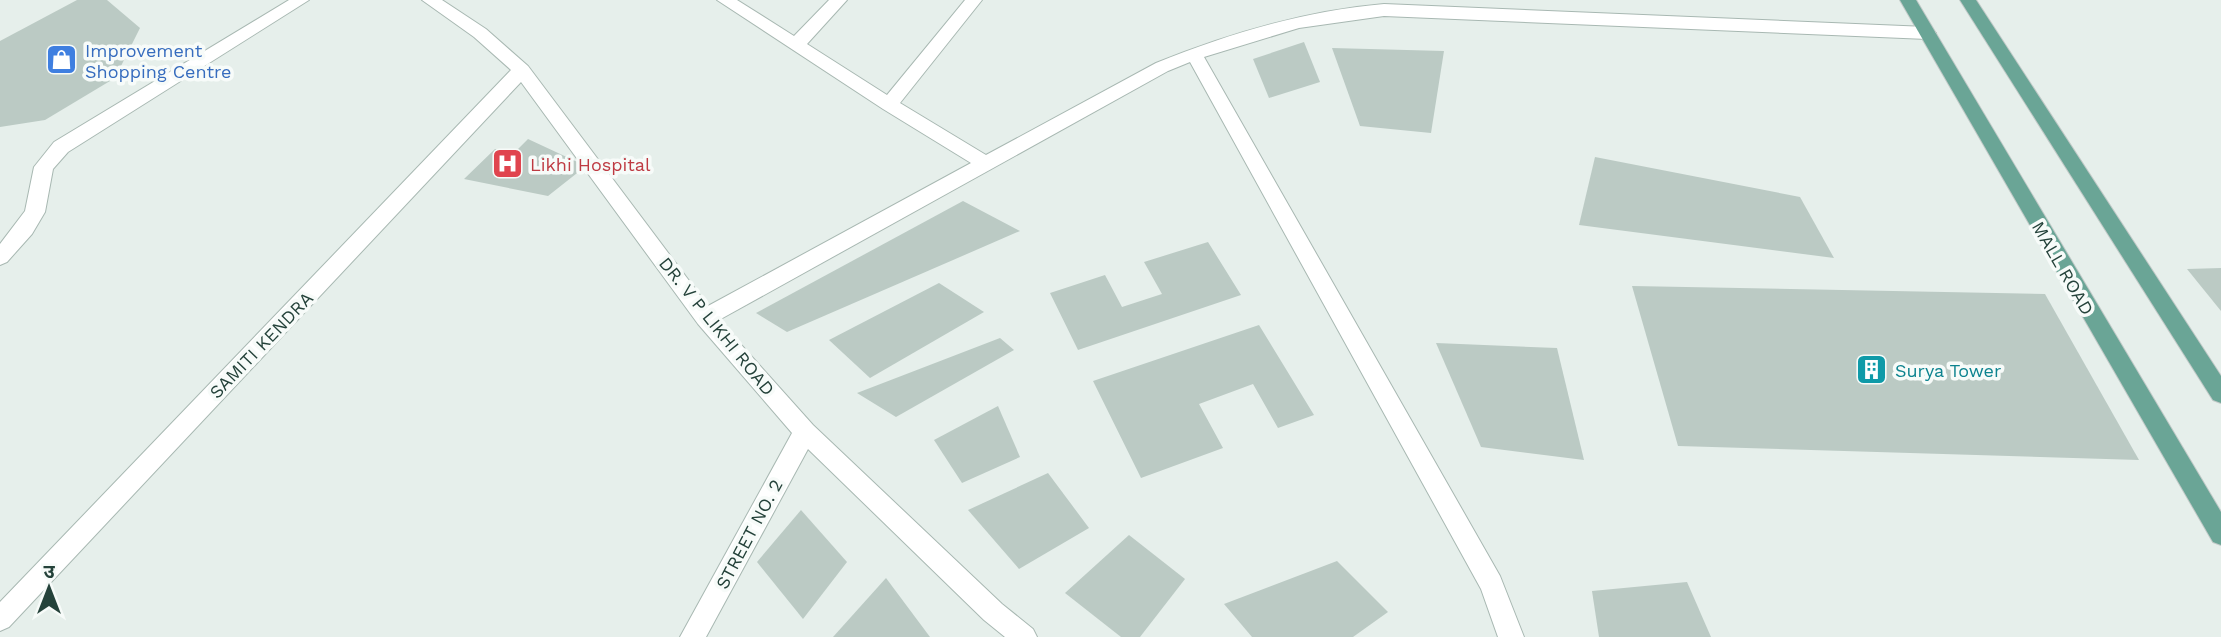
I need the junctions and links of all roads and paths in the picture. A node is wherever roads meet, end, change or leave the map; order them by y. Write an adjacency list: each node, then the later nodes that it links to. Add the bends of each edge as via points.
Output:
1 (301, 0): 15 (street, via 61,147 44,167 35,212)
2 (430, 0): 12 (street, DR. V P LIKHI ROAD, via 480,33)
3 (725, 0): 10 (street)
4 (839, 0): 10 (street)
5 (974, 0): 13 (street)
6 (1908, 0): 9 (main road, MALL ROAD)
7 (1968, 0): 17 (main road)
8 (1383, 5): 9 (street); 11 (street, via 1308,20)
9 (1927, 33): 19 (main road, MALL ROAD)
10 (796, 45): 13 (street)
11 (1194, 54): 14 (street, via 1161,67); 23 (street, via 1491,584)
12 (522, 70): 16 (street, DR. V P LIKHI ROAD); 20 (street, SAMITI KENDRA)
13 (889, 106): 14 (street)
14 (985, 163): 16 (street)
15 (0, 257)
16 (705, 318): 18 (street, DR. V P LIKHI ROAD)
17 (2221, 394)
18 (805, 432): 21 (street, STREET NO. 2); 22 (street, DR. V P LIKHI ROAD)
19 (2221, 534)
20 (0, 619)
21 (693, 637)
22 (1024, 637)
23 (1511, 637)

